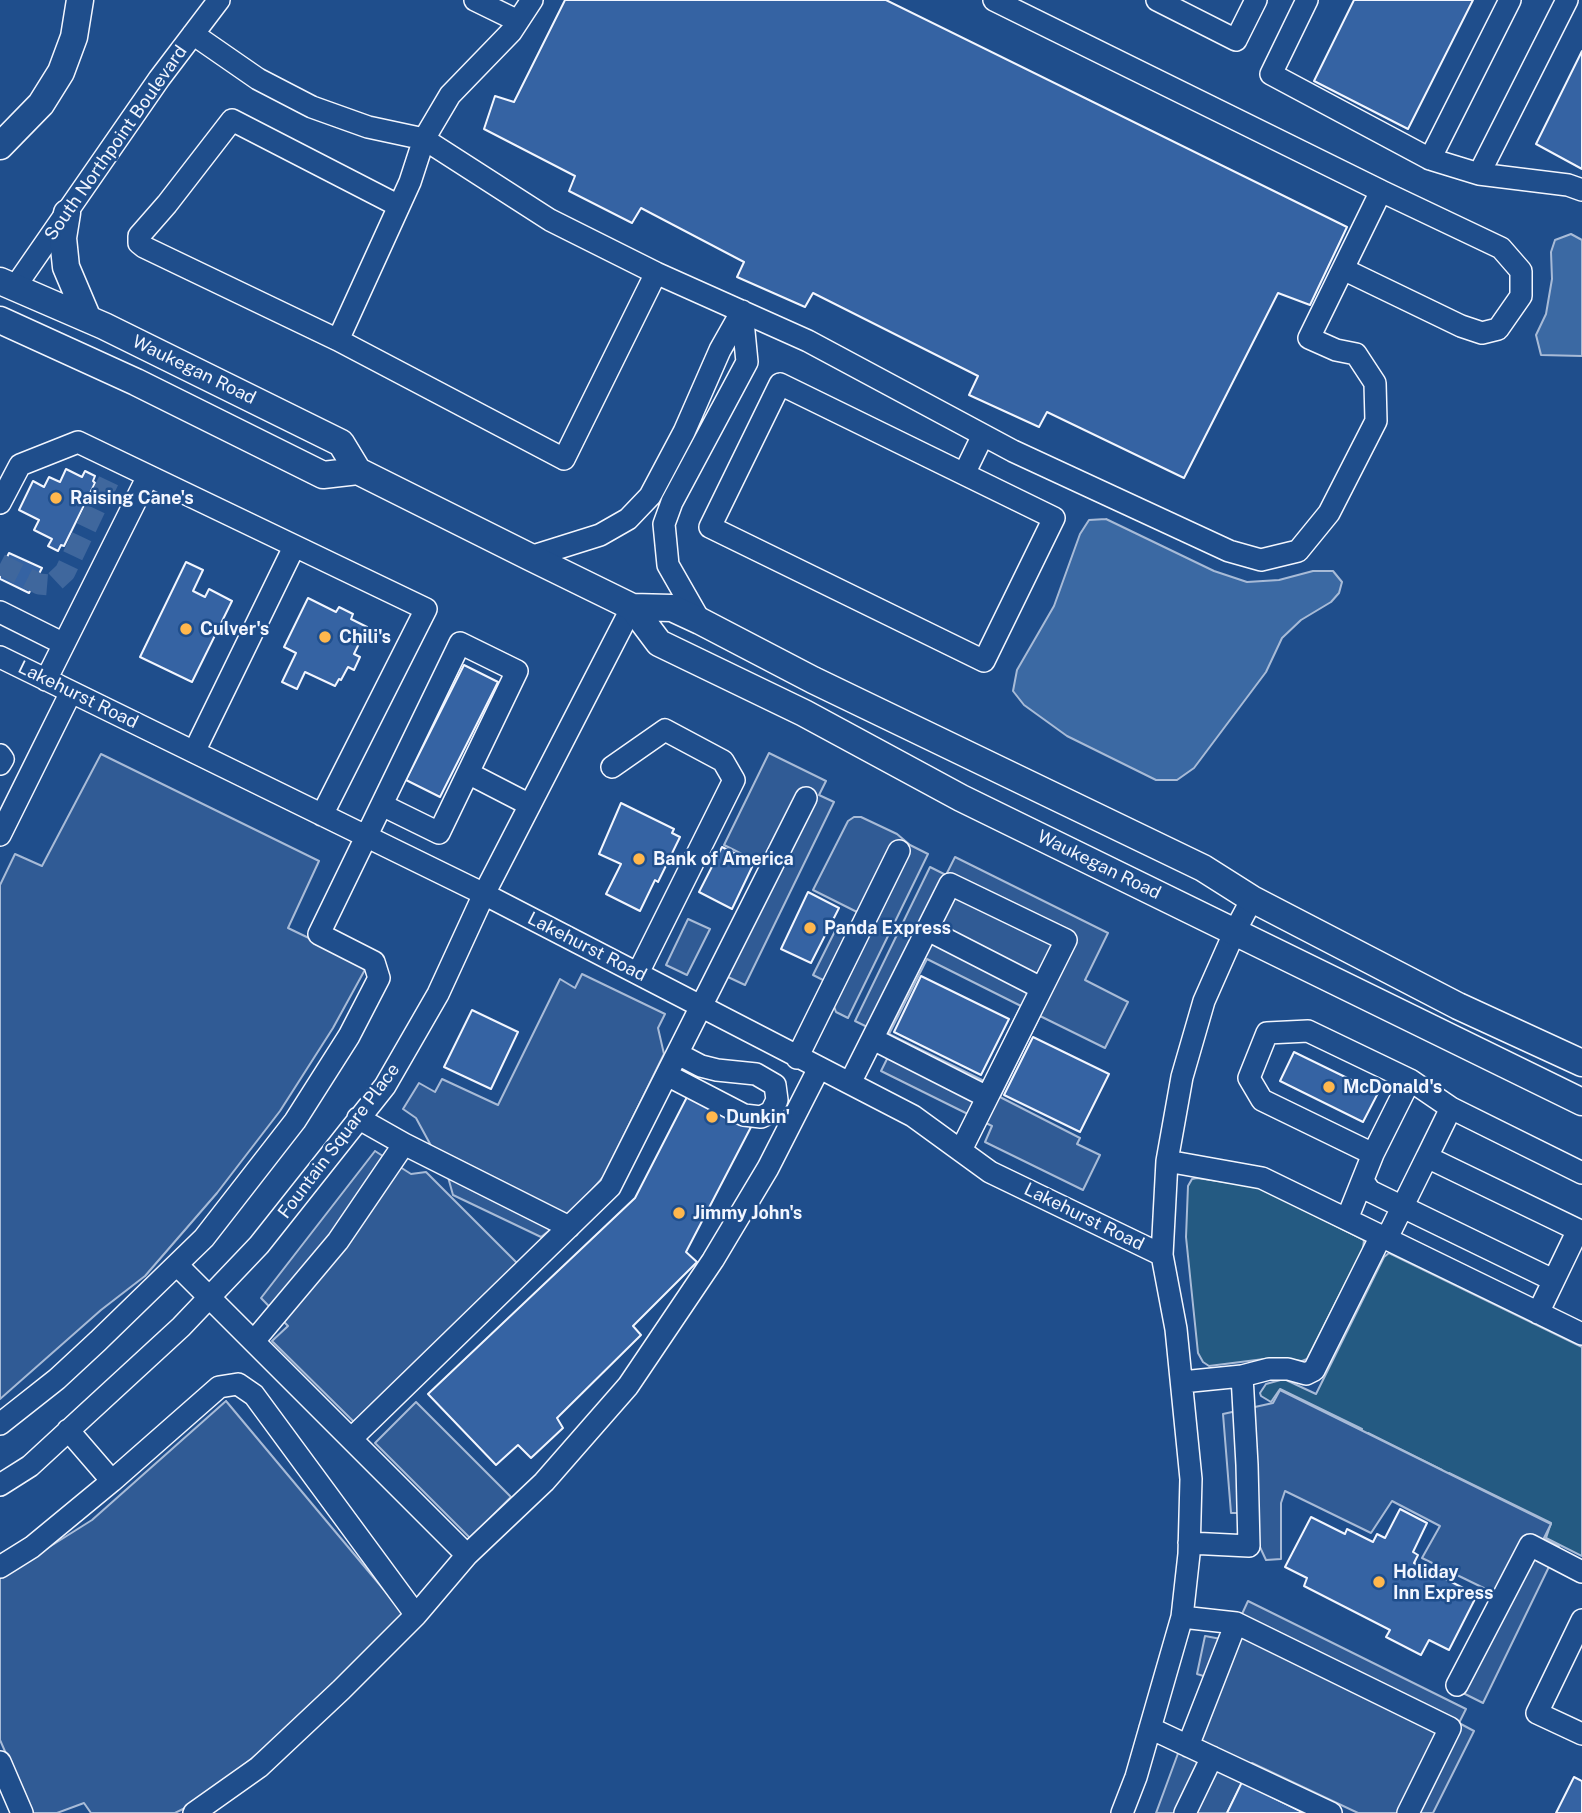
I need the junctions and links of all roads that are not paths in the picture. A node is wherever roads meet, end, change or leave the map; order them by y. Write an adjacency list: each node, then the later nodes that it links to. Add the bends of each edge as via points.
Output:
1 (80, 0): 14 (main road, via 74,37 61,72 41,104)
2 (219, 0): 12 (street, South Northpoint Boulevard)
3 (475, 0): 11 (street)
4 (533, 0): 11 (street)
5 (994, 0): 18 (street)
6 (1157, 0): 7 (street, via 1236,40)
7 (1256, 0)
8 (1307, 0): 15 (street, via 1271,74)
9 (1510, 0): 15 (street)
10 (1567, 0): 16 (street)
11 (518, 21): 13 (street, via 450,95)
12 (193, 34): 13 (street, via 258,79 312,107 368,127); 20 (street, South Northpoint Boulevard)
13 (424, 139): 19 (street); 22 (street, via 550,220)
14 (0, 146)
15 (1430, 159): 16 (street)
16 (1479, 174): 17 (street)
17 (1582, 190)
18 (1381, 191): 21 (street); 21 (street, via 1501,248 1521,271 1521,296 1498,329 1482,333)
19 (399, 206): 27 (street); 27 (street, via 232,120 139,236 144,247)
20 (66, 213): 23 (street, South Northpoint Boulevard); 26 (main road, via 66,267)
21 (1343, 269): 28 (street, via 1309,338 1356,354 1376,383 1376,421 1329,513 1298,551 1261,560 1229,551)
22 (656, 273): 24 (street); 27 (street, via 565,459)
23 (8, 284): 25 (main road); 26 (main road, Waukegan Road)
24 (742, 311): 28 (street, via 808,341); 34 (street, via 650,496 628,519 600,535); 37 (street, via 747,362 664,524 668,565)
25 (0, 319): 29 (main road, Waukegan Road, via 323,475)
26 (88, 319): 29 (main road, Waukegan Road, via 341,443)
27 (338, 340)
28 (983, 435): 30 (street)
29 (358, 471): 34 (main road, Waukegan Road)
30 (964, 474): 30 (street, via 1054,518 984,661 710,527 780,384)
31 (148, 477): 32 (street, via 78,442 20,465); 33 (street); 38 (street)
32 (0, 503)
33 (295, 547): 42 (street); 50 (street, via 426,609)
34 (530, 557): 35 (main road, Waukegan Road)
35 (632, 607): 37 (main road, Waukegan Road, via 672,608); 49 (street, Fountain Square Place); 57 (main road, Waukegan Road, via 659,643 804,713 961,798)
36 (0, 612): 38 (street)
37 (700, 621): 55 (main road, Waukegan Road, via 1203,868)
38 (64, 644): 40 (street)
39 (0, 657): 40 (street, Lakehurst Road)
40 (46, 680): 41 (street, Lakehurst Road)
41 (71, 692): 42 (street, Lakehurst Road); 51 (street)
42 (194, 752): 50 (street, Lakehurst Road)
43 (0, 755): 44 (street)
44 (0, 764)
45 (612, 767): 58 (street, via 664,730 723,761 734,780)
46 (468, 773): 48 (street, via 439,833); 48 (street, via 517,671 460,643); 49 (street)
47 (806, 798): 60 (street)
48 (382, 805): 52 (street)
49 (530, 805): 54 (street, Fountain Square Place)
50 (322, 814): 52 (street, Lakehurst Road)
51 (0, 835)
52 (367, 836): 54 (street, Lakehurst Road); 86 (street, via 320,934 374,962 379,978 349,1036 295,1121 204,1238)
53 (899, 851): 63 (street)
54 (484, 894): 58 (street, Lakehurst Road); 72 (street, Fountain Square Place, via 438,994 385,1086)
55 (1252, 899): 57 (street, Lakehurst Road); 64 (main road, Waukegan Road, via 1458,1006)
56 (928, 930): 59 (street); 59 (street, via 950,884 1066,940); 61 (street)
57 (1235, 931): 70 (main road, Waukegan Road); 77 (street, Lakehurst Road, via 1204,1001 1185,1064)
58 (638, 973): 60 (street, Lakehurst Road)
59 (1041, 988): 69 (street)
60 (701, 1006): 62 (street); 63 (street, Lakehurst Road)
61 (873, 1039): 68 (street); 69 (street)
62 (678, 1054): 66 (street); 66 (street, via 701,1066 756,1074 775,1085 778,1100 771,1112 761,1117 744,1115)
63 (797, 1058): 65 (street, Lakehurst Road)
64 (1582, 1063)
65 (819, 1068): 68 (street, Lakehurst Road); 100 (street, via 768,1168 713,1260 628,1386 544,1482)
66 (667, 1075): 83 (street, via 610,1187)
67 (1410, 1080): 71 (street); 75 (street); 75 (street, via 1308,1031 1267,1033 1248,1078 1262,1100)
68 (850, 1083): 74 (street, Lakehurst Road, via 913,1116)
69 (987, 1097): 74 (street)
70 (1582, 1102)
71 (1451, 1108): 76 (street); 78 (street)
72 (358, 1118): 73 (street); 88 (street, Fountain Square Place, via 260,1245)
73 (404, 1144): 83 (street); 91 (street, via 338,1241)
74 (961, 1150): 85 (street, Lakehurst Road, via 990,1172)
75 (1373, 1154): 79 (street)
76 (1427, 1157): 80 (street); 82 (street)
77 (1167, 1161): 81 (street, via 1262,1178); 85 (street, Lakehurst Road)
78 (1582, 1173)
79 (1363, 1181): 80 (street, via 1370,1191); 81 (street)
80 (1402, 1207): 84 (street); 87 (street)
81 (1346, 1219): 84 (street)
82 (1580, 1226): 87 (street)
83 (569, 1227): 96 (street)
84 (1384, 1237): 89 (street); 92 (street, via 1314,1370 1306,1374 1269,1369)
85 (1162, 1255): 93 (street, Lakehurst Road)
86 (177, 1265): 88 (street); 94 (street, via 65,1371)
87 (1553, 1280): 89 (street)
88 (210, 1296): 91 (street); 95 (street, Fountain Square Place)
89 (1538, 1313): 90 (street)
90 (1582, 1334)
91 (254, 1341): 96 (street)
92 (1242, 1376): 93 (street); 99 (street, via 1249,1546)
93 (1182, 1382): 99 (street, Lakehurst Road, via 1191,1479)
94 (0, 1424)
95 (68, 1430): 97 (street); 98 (street, Fountain Square Place)
96 (352, 1438): 100 (street)
97 (112, 1481): 101 (street, via 32,1547); 103 (street, via 219,1387 238,1384 254,1395)
98 (0, 1485)
99 (1189, 1543): 104 (street, Lakehurst Road)
100 (467, 1555): 103 (street)
101 (0, 1567)
102 (1582, 1572): 107 (street, via 1530,1545)
103 (416, 1615): 114 (street, via 259,1767)
104 (1182, 1617): 106 (street); 108 (street, Lakehurst Road)
105 (1582, 1620): 109 (street, via 1537,1713)
106 (1236, 1623): 110 (street); 118 (street, via 1450,1728)
107 (1457, 1685)
108 (1150, 1728): 110 (street); 115 (street, Lakehurst Road)
109 (1582, 1734)
110 (1188, 1746): 111 (street)
111 (1212, 1757): 116 (street); 117 (street)
112 (0, 1762): 113 (street)
113 (22, 1813)
114 (194, 1813)
115 (1122, 1813)
116 (1185, 1813)
117 (1331, 1813)
118 (1408, 1813)

